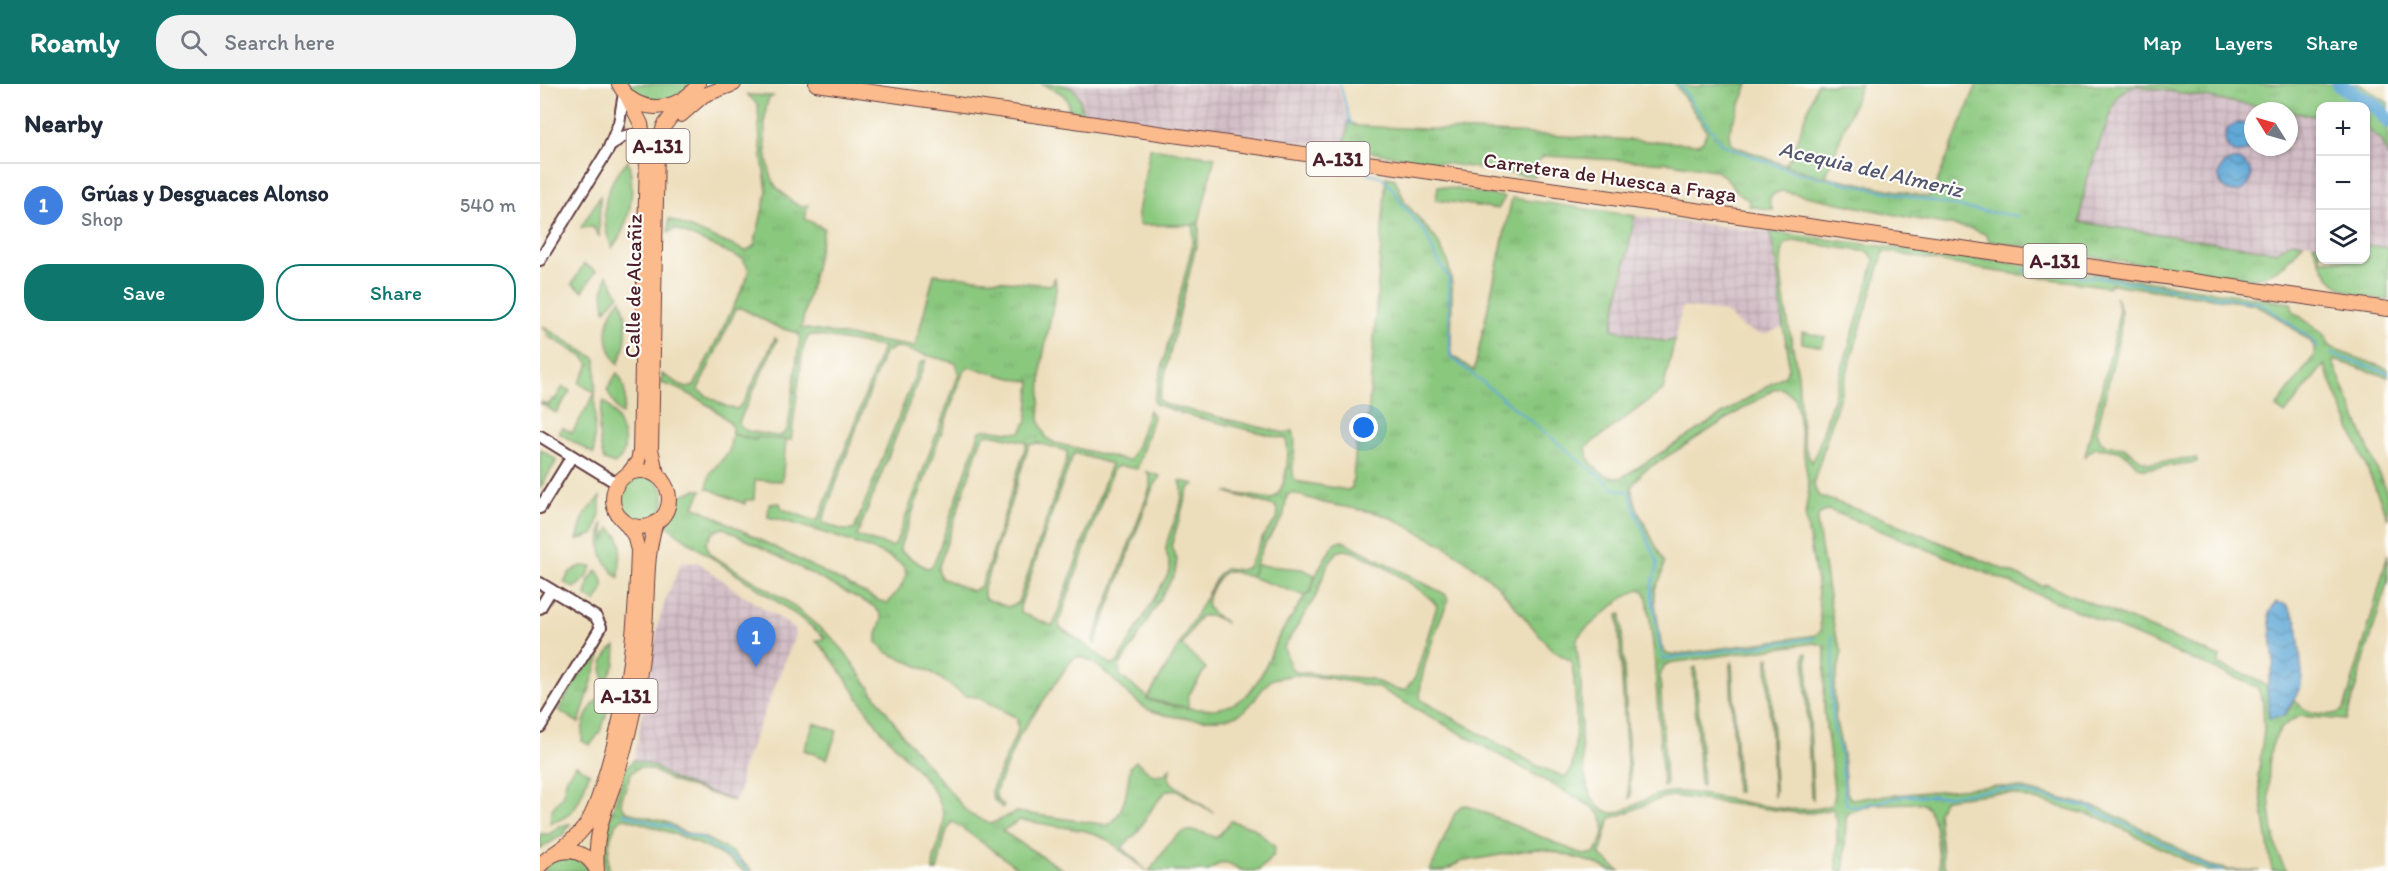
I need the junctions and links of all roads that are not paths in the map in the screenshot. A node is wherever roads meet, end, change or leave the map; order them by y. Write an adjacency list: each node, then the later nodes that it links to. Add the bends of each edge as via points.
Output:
1 (709, 84): 6 (main road, A-131)
2 (734, 84): 9 (main road, via 704,94 685,110 668,137)
3 (806, 84): 4 (main road, Carretera de Huesca a Fraga / A-131)
4 (821, 85): 11 (main road, Carretera de Huesca a Fraga / A-131)
5 (621, 89): 6 (main road, A-131, via 641,104 656,107 671,106); 7 (main road, Calle de Alcañiz / A-131); 8 (street, via 619,123)
6 (691, 92): 9 (main road, Calle de Alcañiz / A-131, via 661,133)
7 (645, 138): 8 (street, via 625,135); 14 (main road, Calle de Alcañiz / A-131, via 640,445 638,461)
8 (608, 150): 10 (street)
9 (657, 175): 15 (main road, Calle de Alcañiz / A-131, via 651,448 652,462)
10 (540, 260)
11 (2388, 309)
12 (540, 436): 13 (street)
13 (572, 456): 14 (street); 16 (street)
14 (623, 479): 15 (main road, via 646,471); 17 (main road, A-131, via 614,494 614,506)
15 (662, 480): 18 (main road, A-131, via 669,502)
16 (540, 508)
17 (623, 520): 18 (main road, via 637,527); 23 (main road, A-131, via 636,540 638,558 634,641 619,727 590,817 574,839)
18 (656, 522): 24 (main road, A-131, via 649,551 640,677 625,746 598,829)
19 (540, 583): 20 (street)
20 (552, 590): 21 (street); 22 (street, via 601,623)
21 (540, 608)
22 (540, 727)
23 (544, 861): 24 (main road, A-131, via 559,852 574,851 588,858)
24 (597, 871)

